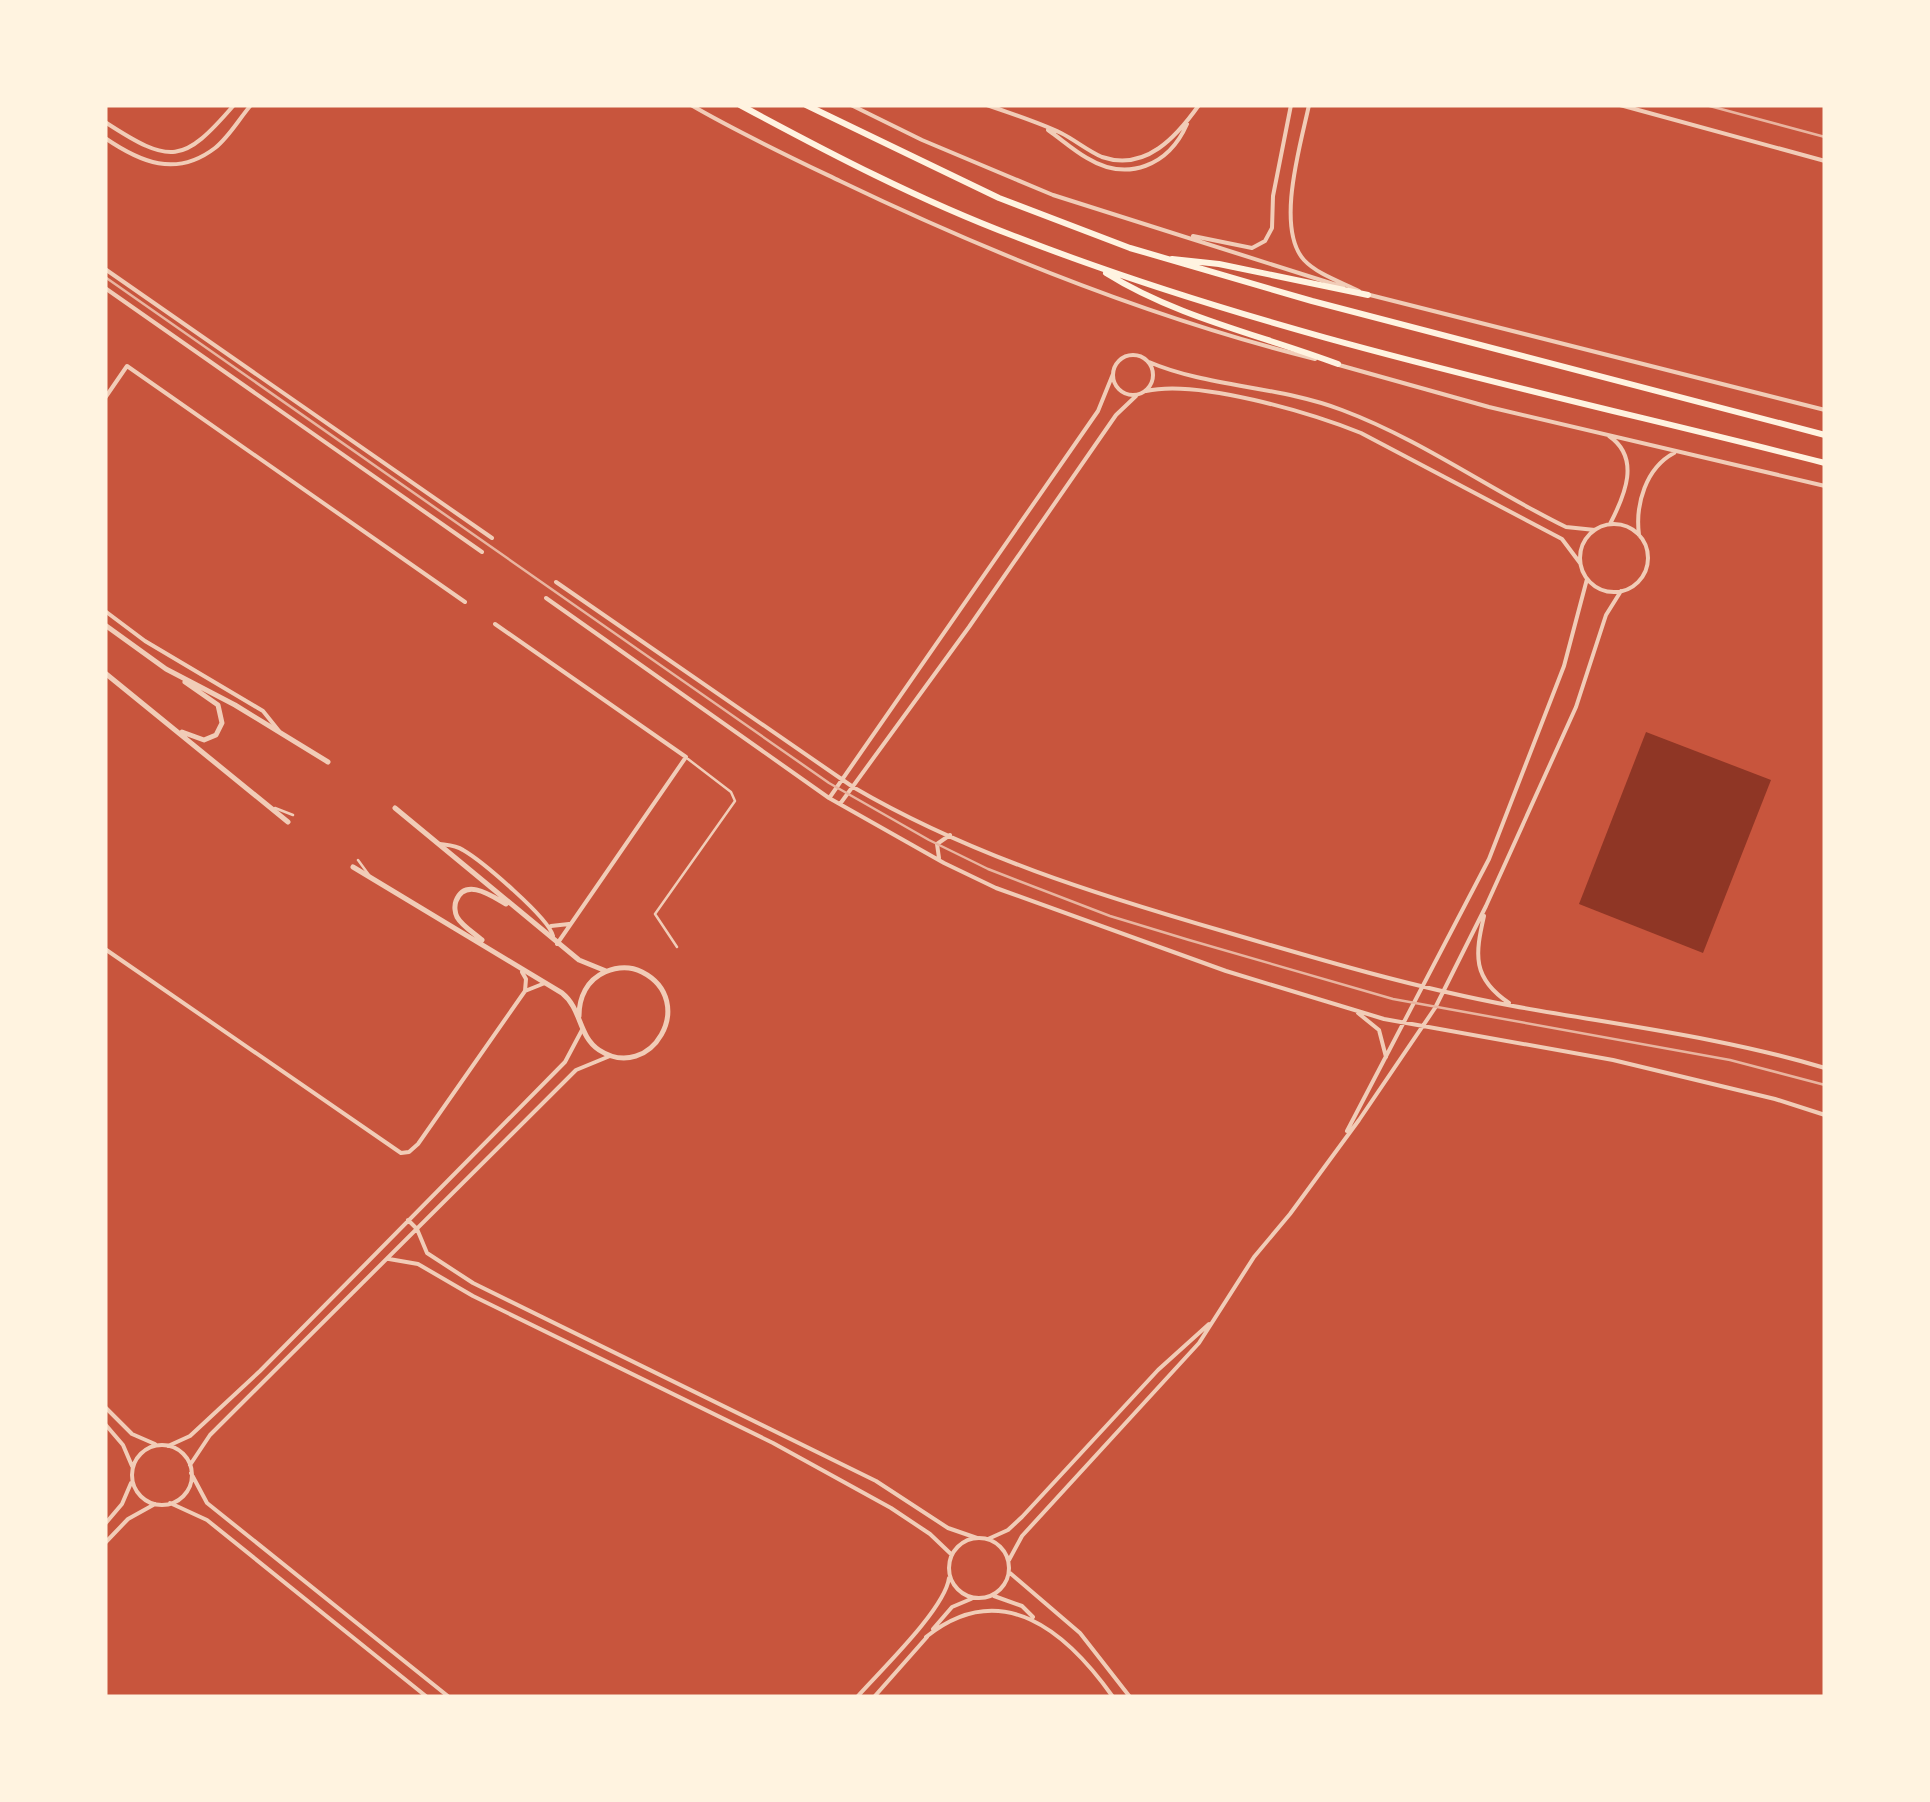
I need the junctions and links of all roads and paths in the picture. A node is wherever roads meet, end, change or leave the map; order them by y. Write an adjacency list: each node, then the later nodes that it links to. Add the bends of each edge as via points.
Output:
1 (234, 105): 13 (street, via 207,138 178,151 148,148)
2 (251, 105): 15 (street, via 214,149 188,162 140,160)
3 (691, 105): 24 (street, via 913,216 1035,267 1182,321)
4 (740, 105): 19 (main road, via 869,172)
5 (806, 105): 18 (main road, via 999,198)
6 (851, 105): 17 (street, via 1053,196)
7 (987, 105): 14 (street)
8 (1199, 105): 12 (street)
9 (1291, 105): 17 (street, via 1266,241 1252,248)
10 (1309, 105): 22 (street, via 1293,186 1292,238 1305,262)
11 (1620, 105): 16 (street)
12 (1188, 120): 14 (street, via 1151,154 1117,160); 14 (street, via 1170,152 1153,164 1119,168 1089,160)
13 (105, 122)
14 (1040, 124)
15 (105, 138)
16 (1825, 161)
17 (1170, 232): 22 (street)
18 (1158, 257): 22 (main road); 31 (main road)
19 (1097, 267): 24 (main road, via 1135,291); 33 (main road, via 1315,337)
20 (105, 270): 38 (street)
21 (105, 288): 39 (street)
22 (1368, 295): 29 (street)
23 (1149, 362): 25 (street, via 1127,356); 26 (street, via 1153,380); 36 (street, via 1338,408 1407,438 1566,527)
24 (1338, 364): 30 (street)
25 (1113, 374): 27 (street, via 1119,390); 55 (street, via 1098,410)
26 (1146, 391): 27 (street); 40 (street, via 1222,395 1361,433 1562,539)
27 (1136, 396): 56 (street, via 1112,420)
28 (105, 398): 45 (street, via 127,366)
29 (1825, 410)
30 (1605, 433): 32 (street); 35 (street, via 1620,444 1628,465)
31 (1825, 434)
32 (1678, 451): 34 (street); 37 (street, via 1649,476)
33 (1825, 463)
34 (1825, 486)
35 (1610, 524): 36 (street); 37 (street)
36 (1594, 530): 40 (street, via 1582,544)
37 (1639, 535): 43 (street, via 1648,564)
38 (492, 538)
39 (482, 552)
40 (1580, 563): 41 (street)
41 (1587, 579): 43 (street, via 1602,590); 80 (street, via 1533,751 1489,860)
42 (556, 582): 55 (street)
43 (1621, 591): 69 (street)
44 (546, 598): 57 (street)
45 (465, 602)
46 (105, 612): 52 (street, via 263,711)
47 (494, 624): 53 (street)
48 (105, 625): 49 (street)
49 (166, 668): 51 (street, via 218,705 222,718 219,731 204,740); 52 (street)
50 (105, 672): 51 (street)
51 (171, 726): 59 (street)
52 (279, 730): 54 (street)
53 (686, 758): 71 (street); 74 (lane, via 734,801 654,914)
54 (328, 762)
55 (841, 778): 56 (street); 57 (street)
56 (853, 787): 58 (street); 63 (street)
57 (830, 798): 58 (street)
58 (840, 804): 66 (street)
59 (269, 806): 61 (lane); 62 (street)
60 (395, 808): 64 (street)
61 (293, 815)
62 (288, 822)
63 (950, 835): 66 (street, via 936,850); 80 (street, via 1103,898)
64 (439, 843): 70 (street); 72 (street, via 464,850)
65 (358, 860): 68 (lane)
66 (944, 863): 84 (street, via 1068,916)
67 (353, 867): 68 (street)
68 (370, 878): 76 (street)
69 (1486, 906): 82 (street); 83 (street, via 1477,949 1481,972)
70 (522, 914): 73 (street); 76 (street, via 477,890 456,900 458,919)
71 (573, 921): 72 (street); 73 (street)
72 (550, 926): 73 (street)
73 (556, 942): 78 (street)
74 (677, 946)
75 (105, 949): 81 (street, via 401,1154 418,1144)
76 (496, 952): 77 (street)
77 (521, 970): 79 (street); 81 (street)
78 (606, 971): 85 (street, via 585,989); 89 (street, via 626,968 654,979 668,1015 650,1050)
79 (548, 983): 81 (street); 85 (street)
80 (1425, 986): 82 (street); 86 (street)
81 (525, 990)
82 (1445, 990): 83 (street); 87 (street)
83 (1513, 1006): 91 (street, via 1690,1034)
84 (1354, 1010): 86 (street); 90 (street, via 1379,1030)
85 (578, 1016): 88 (street)
86 (1406, 1024): 87 (street); 90 (street)
87 (1422, 1027): 92 (street, via 1614,1060); 93 (street)
88 (582, 1030): 89 (street); 94 (street, via 565,1062)
89 (611, 1056): 95 (street, via 576,1070)
90 (1386, 1057): 93 (street)
91 (1825, 1068)
92 (1825, 1115)
93 (1346, 1133): 97 (street)
94 (408, 1220): 95 (street); 101 (street, via 236,1394 190,1436)
95 (417, 1229): 96 (street); 109 (street, via 427,1253 473,1283 876,1481 948,1528)
96 (389, 1259): 102 (street, via 210,1435); 112 (street, via 418,1264 773,1443 890,1508)
97 (1213, 1320): 110 (street, via 1022,1517); 113 (street, via 1187,1358 1022,1536)
98 (105, 1407): 100 (street, via 132,1434)
99 (105, 1424): 103 (street)
100 (159, 1445): 101 (street); 103 (street, via 144,1450)
101 (168, 1446): 102 (street)
102 (190, 1464): 104 (street)
103 (132, 1468): 105 (street)
104 (192, 1474): 106 (street, via 184,1494); 121 (street, via 207,1503)
105 (132, 1479): 107 (street); 108 (street)
106 (170, 1503): 107 (street); 120 (street, via 207,1520)
107 (154, 1504): 111 (street, via 128,1518)
108 (105, 1524)
109 (977, 1538): 110 (street); 112 (street)
110 (988, 1538): 113 (street)
111 (105, 1543)
112 (952, 1555): 114 (street)
113 (1009, 1560): 115 (street)
114 (949, 1574): 117 (street); 122 (street, via 934,1610)
115 (1010, 1574): 116 (street); 125 (street, via 1080,1633)
116 (993, 1596): 117 (street); 118 (street, via 1022,1606)
117 (973, 1598): 119 (street, via 952,1607)
118 (1044, 1627): 119 (street, via 1016,1612 984,1610); 124 (street)
119 (926, 1637): 123 (street)
120 (428, 1697)
121 (449, 1697)
122 (858, 1697)
123 (874, 1697)
124 (1112, 1697)
125 (1130, 1697)

